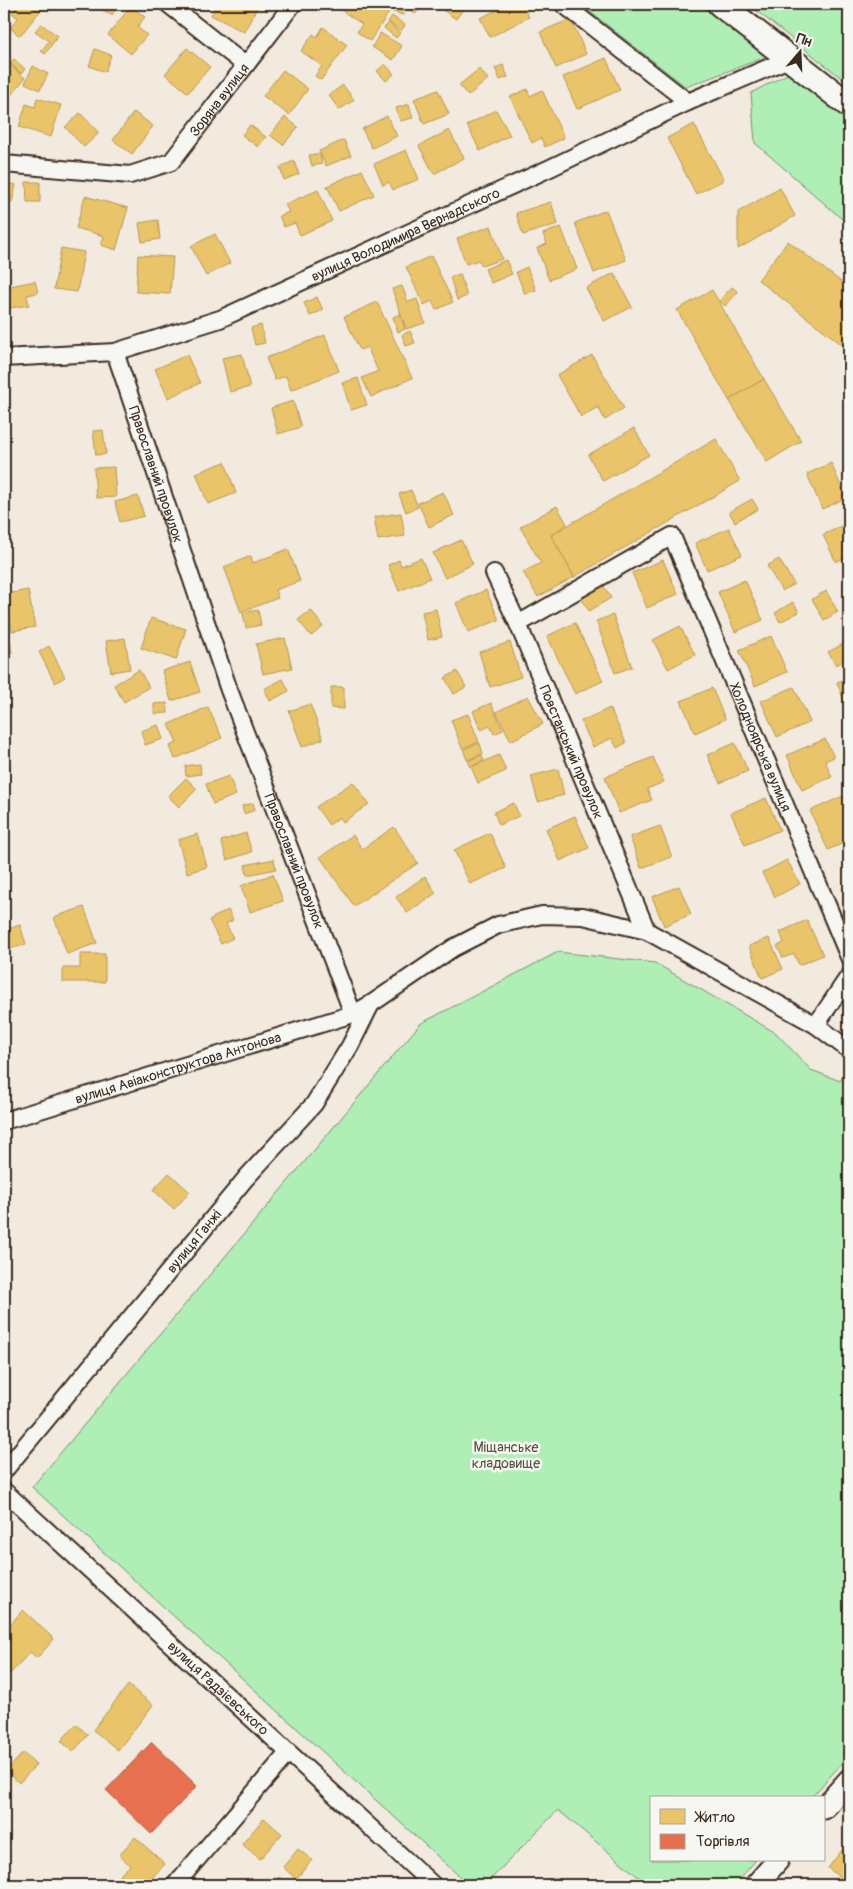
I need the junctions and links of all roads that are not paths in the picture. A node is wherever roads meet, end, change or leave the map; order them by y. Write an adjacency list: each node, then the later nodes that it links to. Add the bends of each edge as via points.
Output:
1 (168, 4): 6 (street)
2 (293, 4): 6 (street, Зоряна вулиця)
3 (563, 4): 7 (street)
4 (720, 4): 5 (main road)
5 (791, 58): 7 (street, вулиця Володимира Вернадського); 8 (main road)
6 (245, 65): 9 (street, Зоряна вулиця, via 172,162 130,175)
7 (688, 102): 10 (street, вулиця Володимира Вернадського, via 220,319)
8 (849, 104)
9 (4, 164)
10 (114, 352): 11 (street, вулиця Володимира Вернадського); 18 (street, Православний провулок, via 216,654)
11 (4, 358)
12 (494, 573): 13 (street, Повстанський провулок)
13 (518, 624): 14 (street, Повстанський провулок); 15 (street, Холодноярська вулиця, via 672,536)
14 (647, 931): 17 (street, via 583,916 542,915 498,925 453,948); 19 (street)
15 (849, 957)
16 (849, 976): 19 (street)
17 (371, 1004): 18 (street); 22 (street, вулиця Ганжі, via 350,1046 314,1104 246,1178)
18 (353, 1014): 21 (street, вулиця Авіаконструктора Антонова)
19 (816, 1025): 20 (street)
20 (849, 1050)
21 (4, 1121)
22 (4, 1471)
23 (4, 1492): 24 (street, вулиця Радзієвського)
24 (288, 1753): 28 (street); 29 (street, вулиця Радзієвського)
25 (849, 1780): 26 (street)
26 (826, 1806)
27 (776, 1862): 30 (street)
28 (174, 1885)
29 (433, 1885)
30 (756, 1885)

